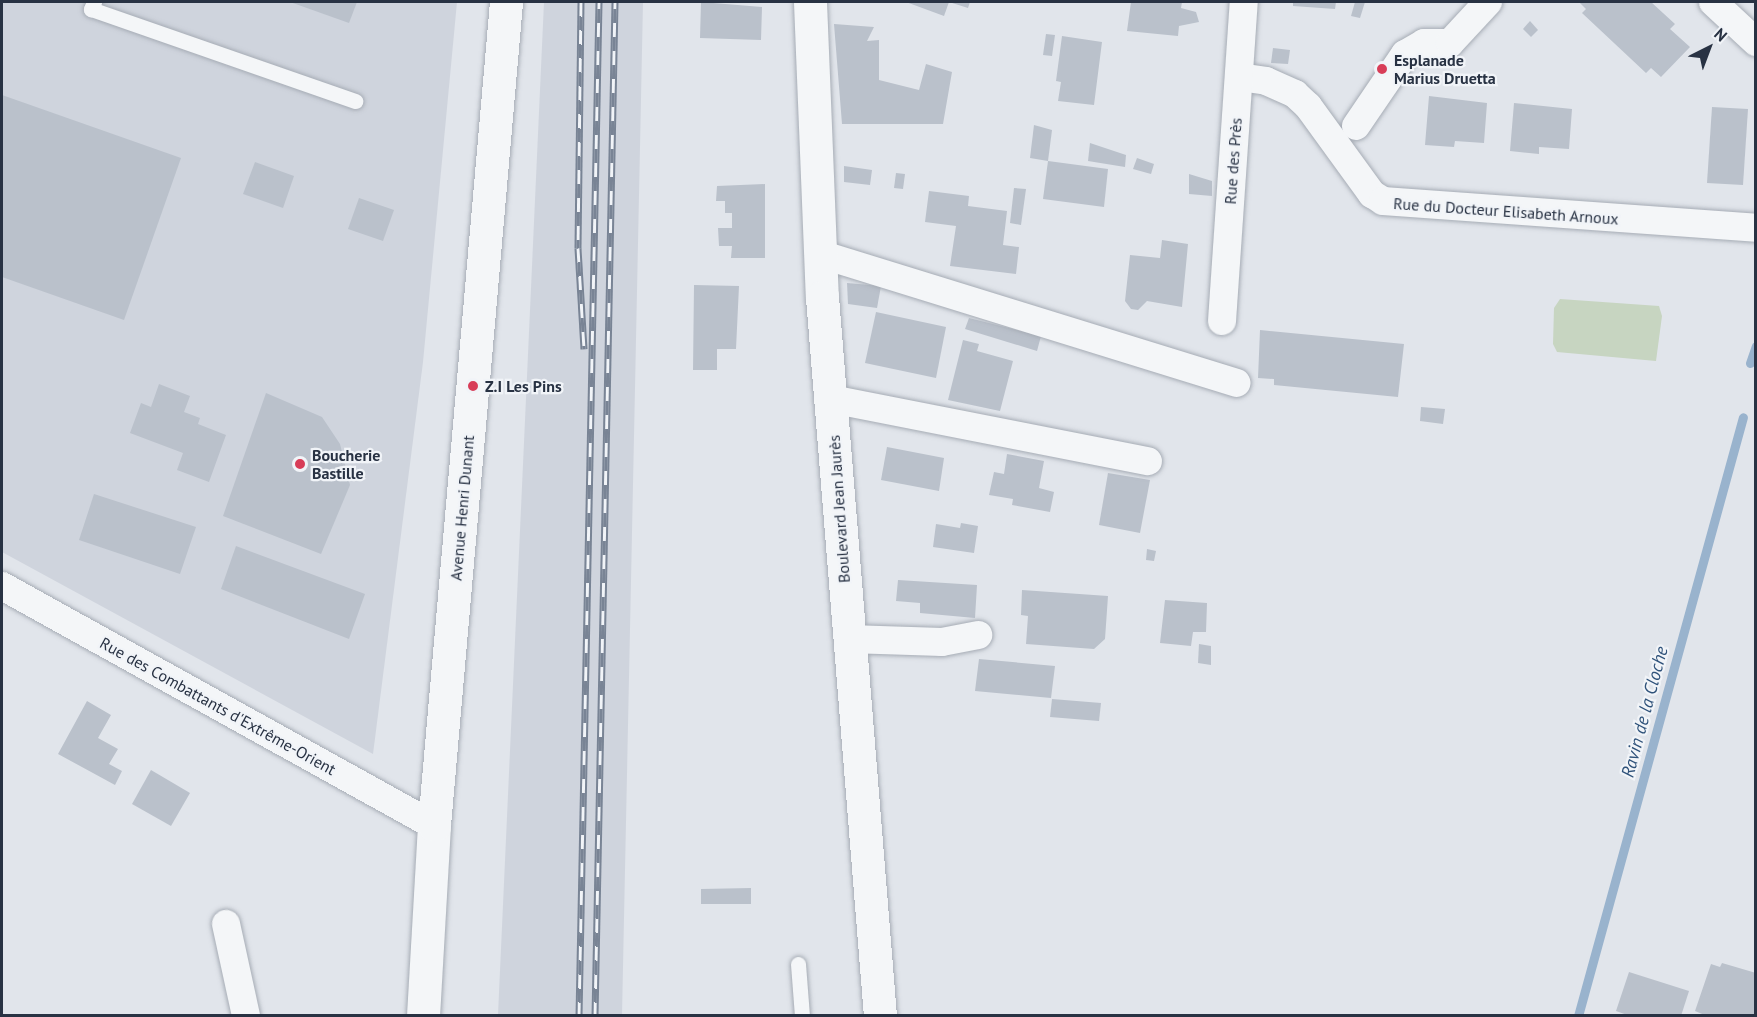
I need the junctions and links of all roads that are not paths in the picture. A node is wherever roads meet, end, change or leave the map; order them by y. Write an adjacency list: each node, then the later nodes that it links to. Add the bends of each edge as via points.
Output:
1 (94, 2): 9 (lane, via 91,9)
2 (506, 2): 20 (street, Avenue Henri Dunant)
3 (810, 2): 12 (street, Boulevard Jean Jaurès)
4 (1244, 2): 8 (street, Rue des Près)
5 (1488, 2): 10 (street, via 1450,43 1424,43 1406,54)
6 (1713, 2): 7 (street)
7 (1755, 42)
8 (1239, 77): 10 (street, Rue du Docteur Elisabeth Arnoux, via 1266,81 1295,94); 13 (street, Rue des Près)
9 (355, 101)
10 (1348, 136): 11 (street, Rue du Docteur Elisabeth Arnoux, via 1372,194 1383,201)
11 (1755, 228)
12 (820, 254): 14 (street); 15 (street, Boulevard Jean Jaurès)
13 (1222, 321)
14 (1237, 383)
15 (831, 399): 16 (street); 19 (street, Boulevard Jean Jaurès)
16 (1148, 461)
17 (2, 586): 20 (street, Rue des Combattants d'Extrême-Orient)
18 (978, 635): 19 (street, via 942,642)
19 (849, 639): 26 (street, Boulevard Jean Jaurès)
20 (434, 825): 24 (street, Avenue Henri Dunant)
21 (226, 924): 23 (street)
22 (798, 964): 25 (lane)
23 (246, 1016)
24 (423, 1016)
25 (802, 1016)
26 (880, 1016)

